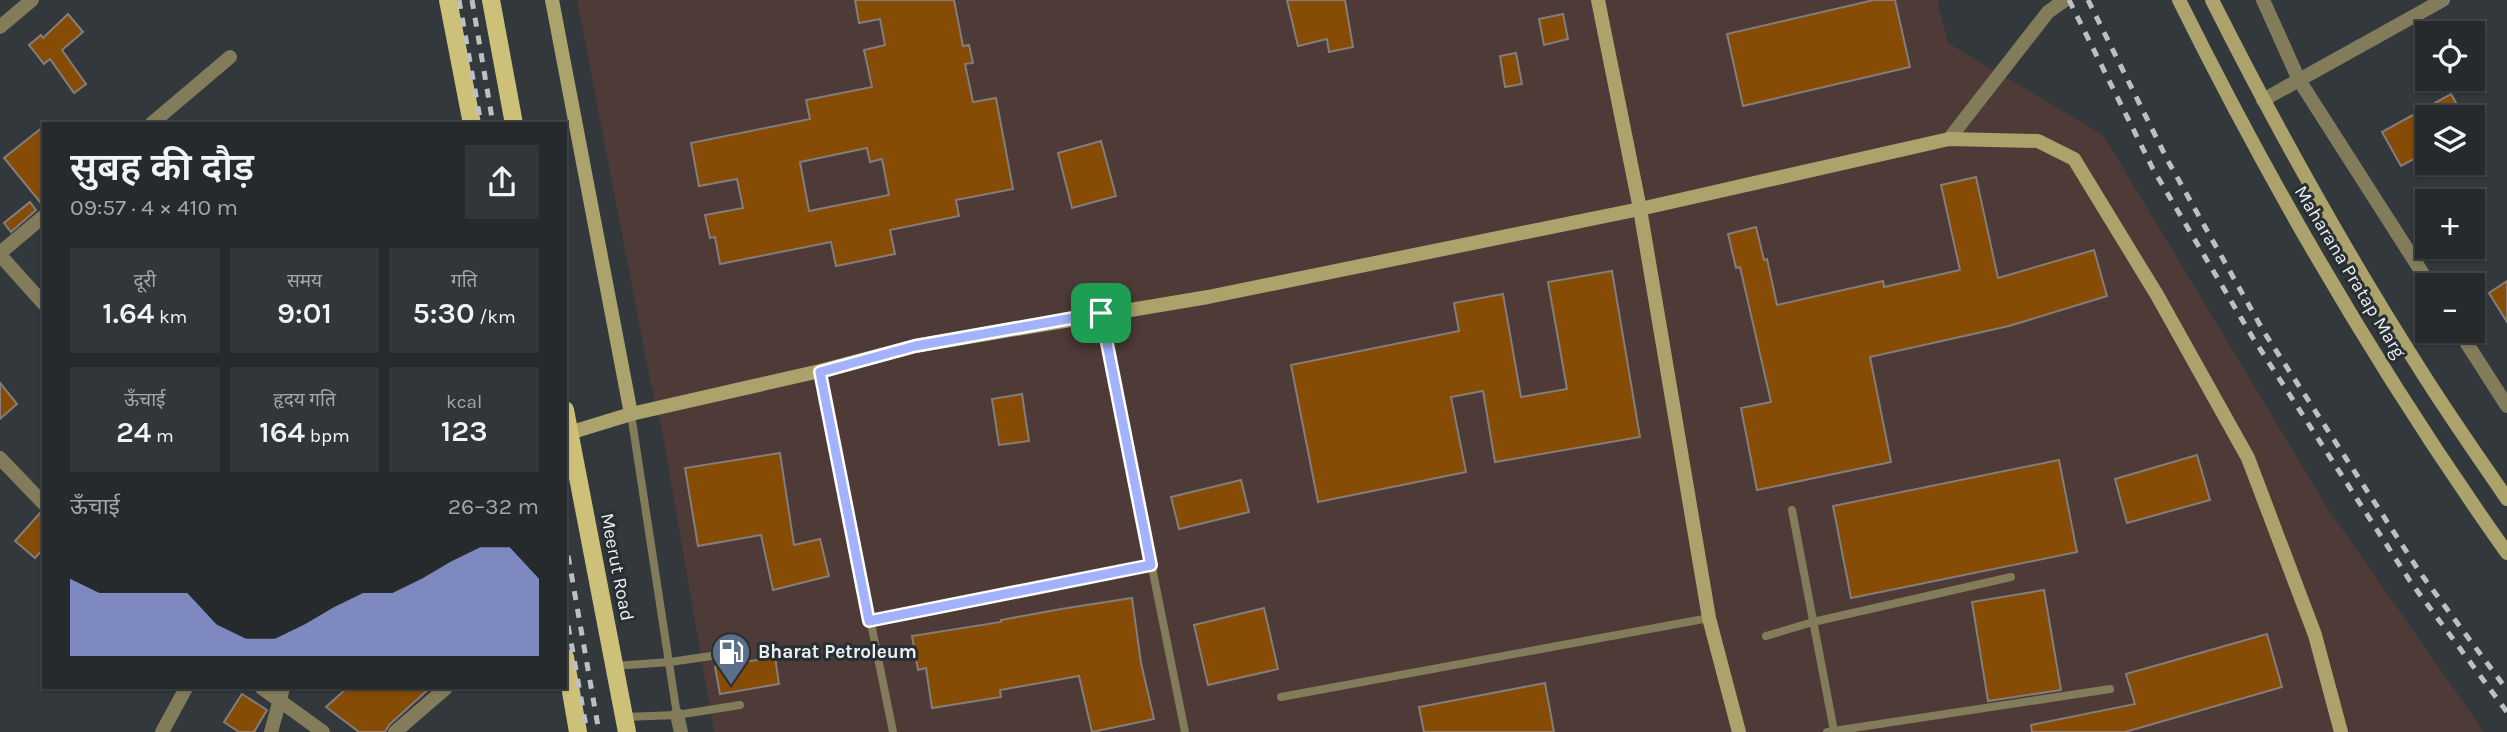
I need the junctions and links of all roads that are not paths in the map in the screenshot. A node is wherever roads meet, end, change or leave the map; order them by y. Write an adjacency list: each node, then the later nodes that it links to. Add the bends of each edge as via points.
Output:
1 (32, 0): 11 (street)
2 (448, 0): 16 (main road)
3 (491, 0): 17 (main road)
4 (552, 0): 28 (street)
5 (1598, 0): 19 (street)
6 (2065, 0): 18 (street, via 2048,12)
7 (2179, 0): 34 (street, Maharana Pratap Marg, via 2305,240 2395,386)
8 (2212, 0): 14 (street, Maharana Pratap Marg)
9 (2263, 0): 13 (street)
10 (2443, 0): 13 (street)
11 (0, 27)
12 (230, 57): 15 (street)
13 (2299, 80): 14 (street); 22 (street)
14 (2263, 100): 31 (street, Maharana Pratap Marg, via 2418,367)
15 (153, 122)
16 (472, 122)
17 (514, 122)
18 (1949, 139): 19 (street); 63 (street, via 2038,141 2074,159 2248,458 2315,635)
19 (1640, 209): 24 (street, via 1208,297); 37 (street)
20 (42, 218): 21 (street)
21 (0, 254): 23 (street)
22 (2422, 273)
23 (42, 302)
24 (1101, 313): 26 (street, via 915,346); 35 (lane)
25 (2467, 343): 27 (street)
26 (820, 372): 28 (street); 38 (lane)
27 (2507, 405)
28 (631, 414): 29 (street); 42 (lane)
29 (567, 433): 43 (main road, Meerut Road)
30 (0, 458): 32 (street)
31 (2507, 499)
32 (42, 502)
33 (1792, 510): 39 (lane)
34 (2506, 550)
35 (1151, 565): 38 (lane); 60 (lane)
36 (2011, 577): 39 (lane)
37 (1709, 618): 49 (lane); 61 (street)
38 (869, 621): 59 (lane)
39 (1813, 622): 40 (lane); 62 (lane)
40 (1766, 636)
41 (725, 654): 42 (lane)
42 (670, 662): 43 (lane); 51 (lane)
43 (614, 666): 52 (main road, Meerut Road)
44 (567, 669): 57 (main road)
45 (185, 689): 53 (street)
46 (445, 689): 56 (street)
47 (2110, 689): 62 (lane)
48 (282, 694): 54 (street); 55 (street)
49 (1281, 697)
50 (740, 705): 51 (lane)
51 (677, 715): 52 (lane); 58 (street)
52 (626, 725)
53 (162, 732)
54 (271, 732)
55 (323, 732)
56 (395, 732)
57 (578, 732)
58 (681, 732)
59 (893, 732)
60 (1185, 732)
61 (1739, 732)
62 (1830, 732)
63 (2341, 732)

